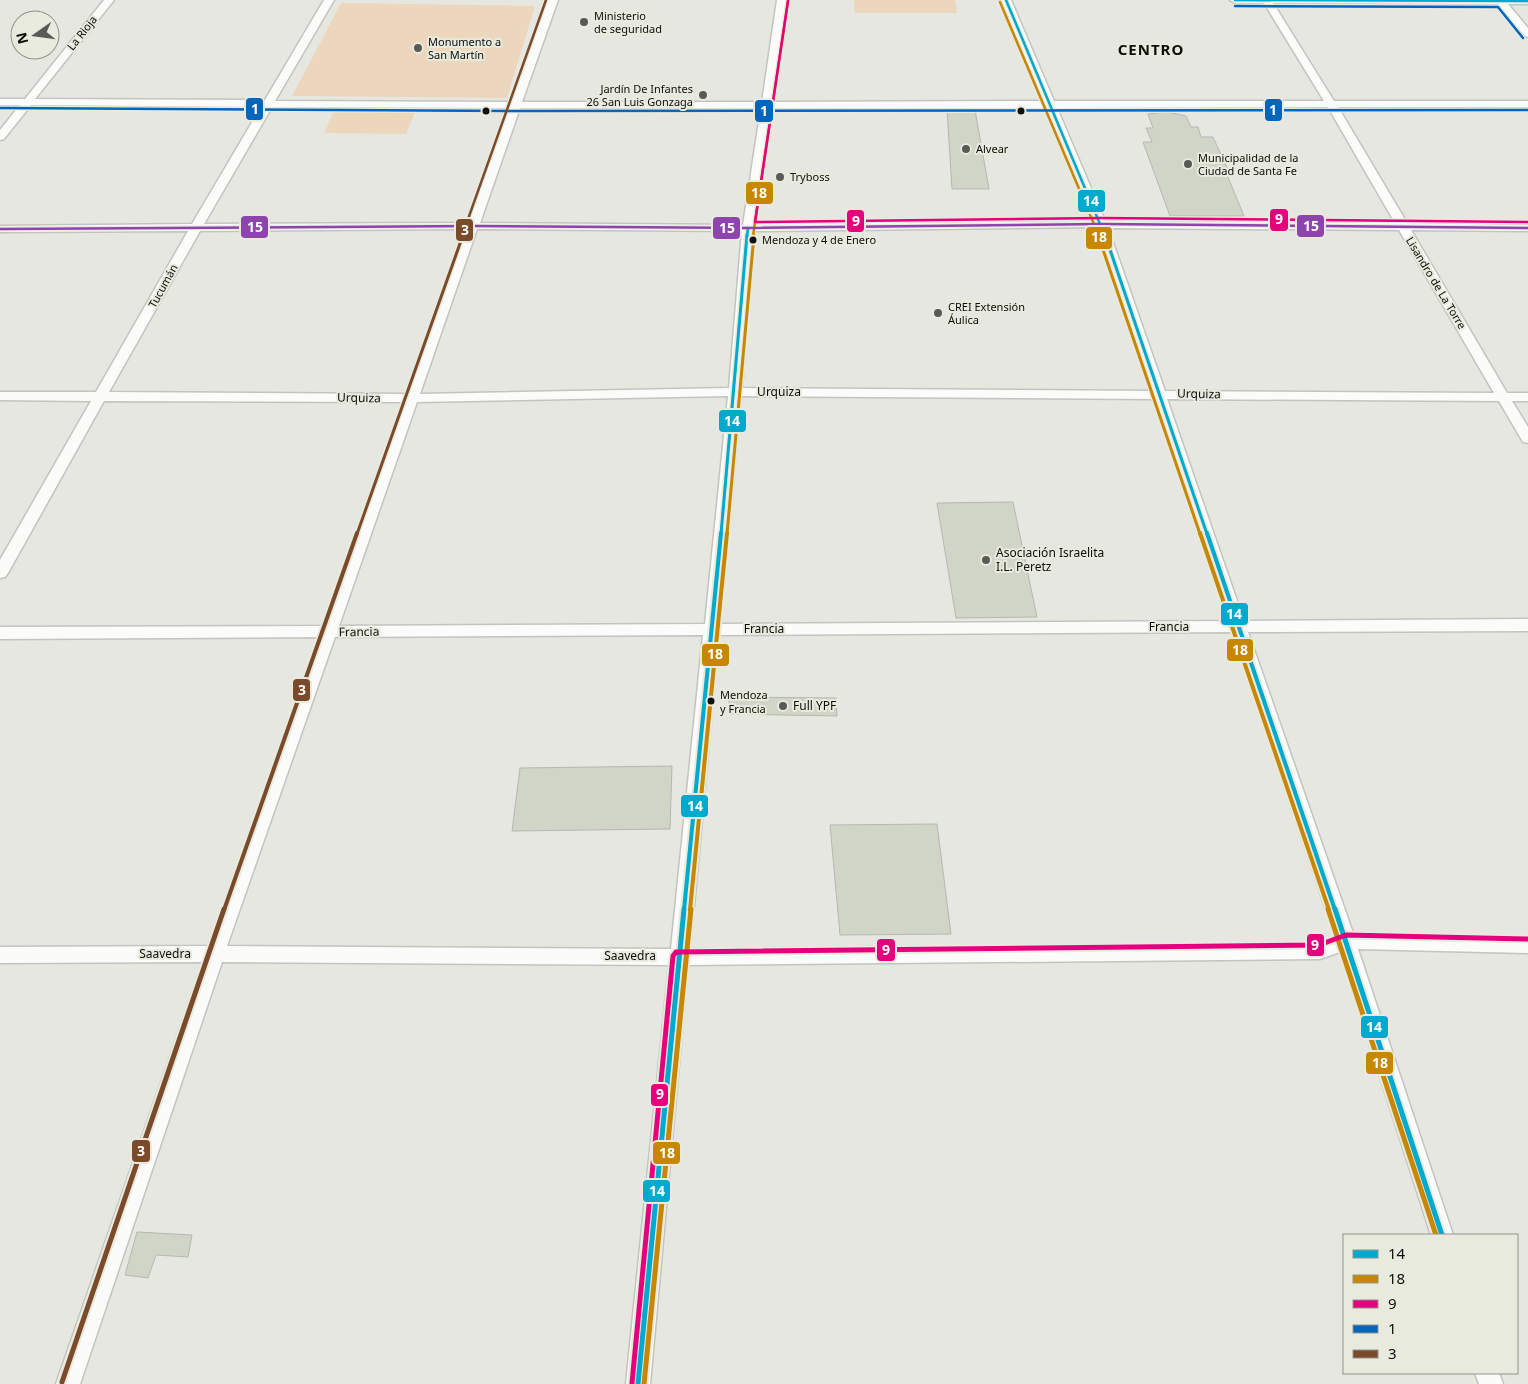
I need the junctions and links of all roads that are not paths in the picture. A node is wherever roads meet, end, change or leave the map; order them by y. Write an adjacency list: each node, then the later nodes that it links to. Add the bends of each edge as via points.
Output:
1 (109, 0): 12 (street, La Rioja)
2 (329, 0): 13 (street, Tucumán)
3 (554, 0): 14 (street)
4 (782, 0): 17 (street)
5 (1006, 0): 15 (street)
6 (1236, 0): 7 (street)
7 (1267, 0): 8 (street); 18 (street, Lisandro de La Torre)
8 (1500, 0): 9 (street); 10 (street)
9 (1528, 1)
10 (1528, 34)
11 (0, 102): 12 (street)
12 (28, 102): 13 (street); 19 (street, La Rioja)
13 (270, 102): 14 (street); 26 (street, Tucumán)
14 (516, 104): 17 (street); 21 (street)
15 (1048, 104): 17 (street); 18 (street); 20 (street)
16 (1528, 104): 18 (street)
17 (765, 105): 23 (street)
18 (1332, 105): 22 (street, Lisandro de La Torre)
19 (0, 137)
20 (1101, 224): 22 (street); 23 (street); 28 (street)
21 (474, 226): 23 (street); 26 (street); 33 (street)
22 (1403, 227): 24 (street); 31 (street, Lisandro de La Torre)
23 (748, 228): 27 (street)
24 (1528, 228)
25 (0, 229): 26 (street)
26 (196, 229): 30 (street, Tucumán)
27 (735, 392): 28 (street, Urquiza); 33 (street, Urquiza); 38 (street)
28 (1159, 394): 31 (street, Urquiza); 37 (street)
29 (0, 396): 30 (street, Urquiza)
30 (101, 396): 33 (street, Urquiza); 35 (street, Tucumán)
31 (1504, 397): 32 (street, Urquiza); 34 (street, Lisandro de La Torre)
32 (1528, 397)
33 (412, 398): 40 (street)
34 (1528, 439)
35 (0, 573)
36 (1528, 625): 37 (street, Francia)
37 (1239, 627): 38 (street, Francia); 41 (street)
38 (710, 628): 40 (street, Francia); 45 (street)
39 (0, 632): 40 (street, Francia)
40 (330, 632): 43 (street)
41 (1346, 941): 42 (street, Saavedra); 45 (street, Saavedra, via 1320,951); 46 (street)
42 (1528, 945)
43 (215, 954): 44 (street, Saavedra); 45 (street, Saavedra); 47 (street)
44 (0, 955)
45 (679, 957): 48 (street)
46 (1442, 1234)
47 (68, 1384)
48 (638, 1384)

